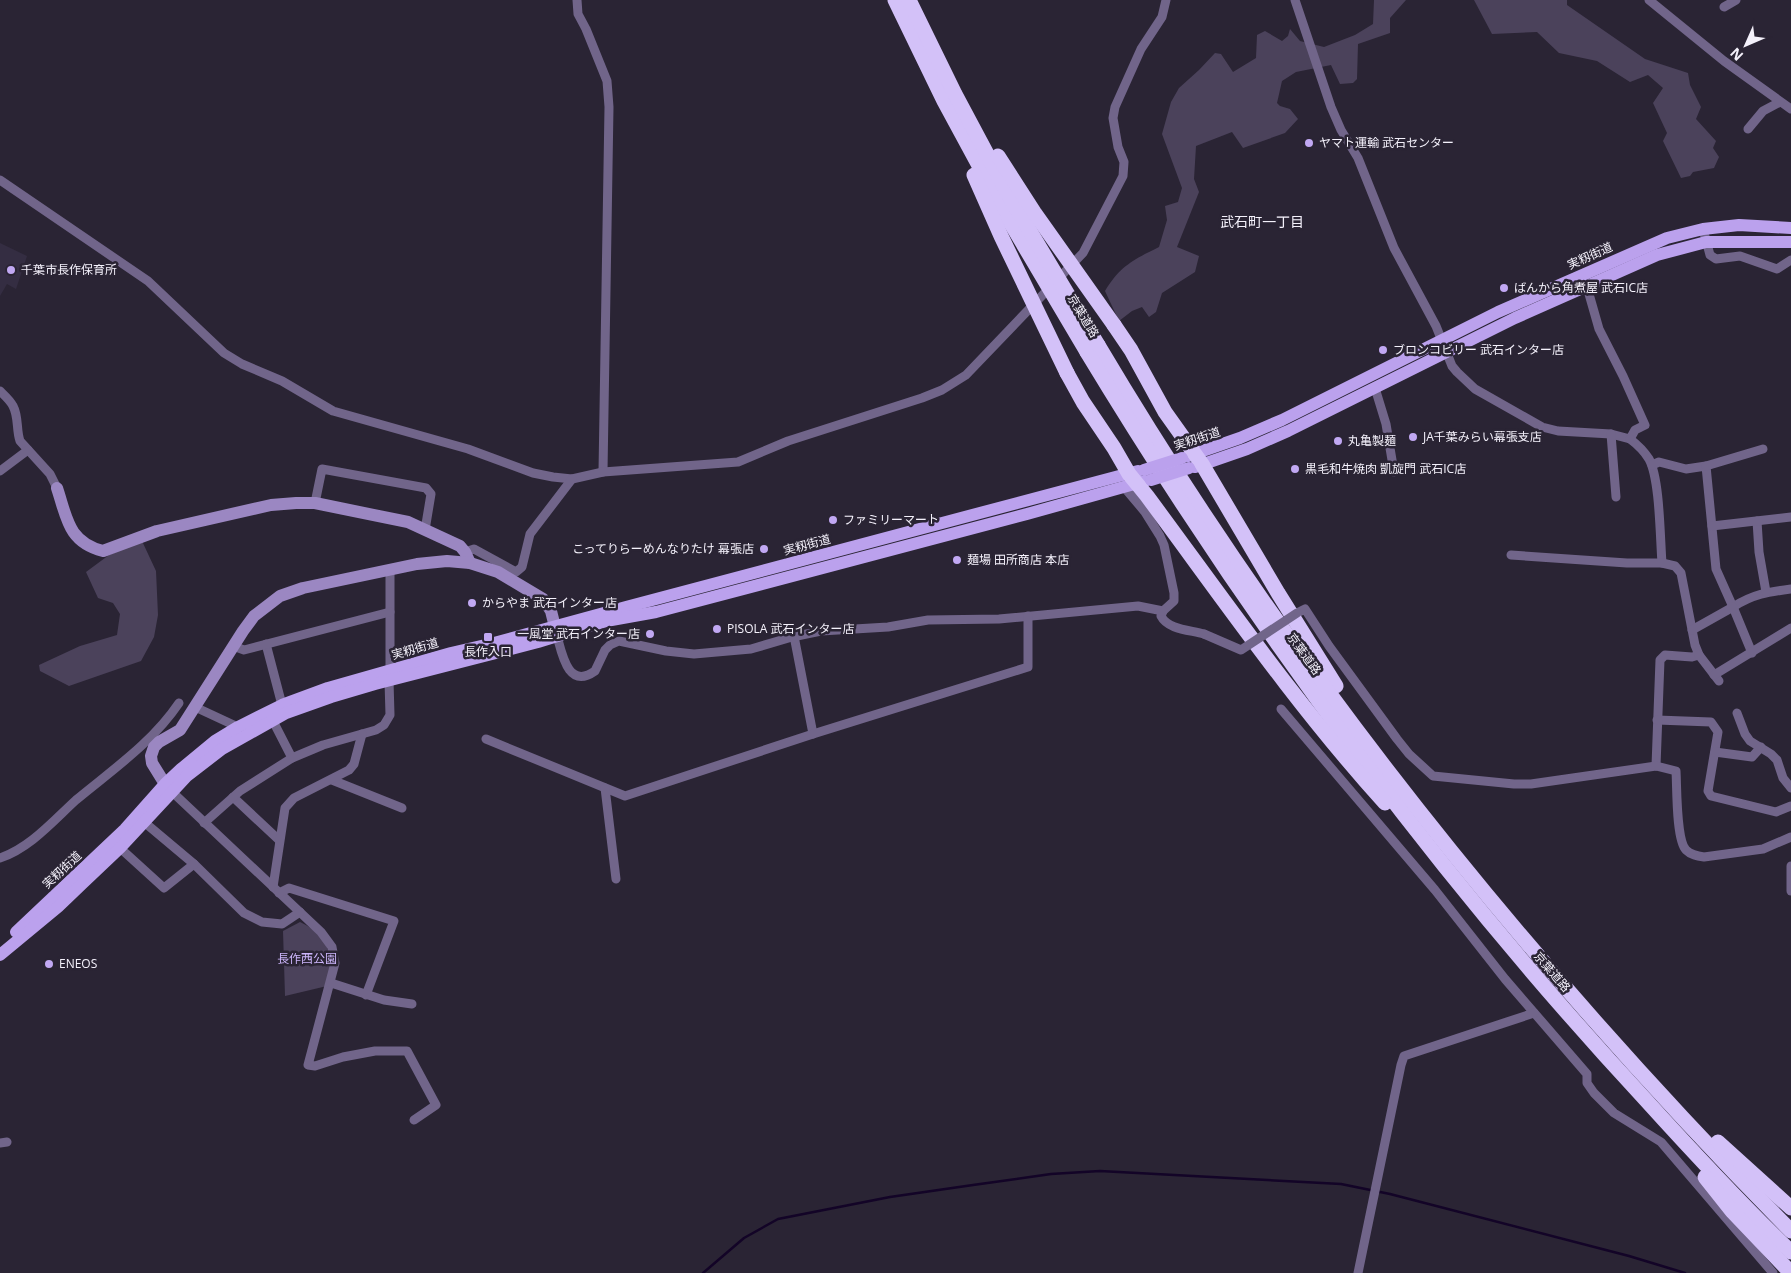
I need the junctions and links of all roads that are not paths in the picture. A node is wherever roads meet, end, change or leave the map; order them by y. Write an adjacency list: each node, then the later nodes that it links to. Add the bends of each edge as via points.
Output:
1 (1166, 0): 28 (street, via 1162,17 1141,49 1115,107 1113,118 1124,162 1117,190 1083,253 966,376 922,398 797,438 738,462)
2 (1295, 0): 16 (street, via 1331,107 1358,158 1394,248)
3 (1649, 0): 6 (street)
4 (577, 3): 28 (street, via 578,14 607,81 609,107)
5 (904, 4): 17 (highway, 京葉道路, bridge); 24 (highway, bridge, via 1044,227 1131,350); 31 (highway, bridge, via 934,90 1067,373 1083,402)
6 (1780, 102): 7 (street); 8 (street, via 1763,111)
7 (1791, 109)
8 (1748, 129)
9 (0, 180): 30 (street, via 148,282 224,353 242,364 282,381 338,413 468,449 533,473)
10 (1791, 228): 11 (main road, 実籾街道, via 1738,225)
11 (1703, 229): 12 (street); 16 (main road, 実籾街道, via 1641,248 1498,312)
12 (1706, 242): 13 (main road, 実籾街道); 14 (street, via 1710,255 1716,259 1740,256 1777,269); 15 (main road, 実籾街道, via 1657,255)
13 (1791, 242)
14 (1791, 260)
15 (1587, 287): 16 (main road, 実籾街道); 21 (street, via 1599,329 1645,425 1635,430)
16 (1444, 346): 18 (main road, 実籾街道); 20 (street, via 1457,372 1475,389 1542,427); 24 (main road, 実籾街道)
17 (1092, 348): 85 (highway, 京葉道路, via 1126,392 1253,586 1374,754); 90 (highway, 京葉道路, via 1117,401 1224,567)
18 (1375, 388): 24 (main road, 実籾街道, via 1246,449); 29 (street, via 1386,424)
19 (0, 391): 23 (street, via 14,406 17,434)
20 (1612, 434): 21 (street); 33 (street)
21 (1630, 440): 25 (street, via 1643,450)
22 (1764, 449): 26 (street)
23 (28, 450): 27 (street); 32 (street, via 50,474)
24 (1192, 461): 31 (main road, 実籾街道, bridge); 85 (highway, via 1319,662)
25 (1652, 466): 26 (street, via 1659,462 1686,469); 41 (street)
26 (1706, 466): 37 (street)
27 (0, 471)
28 (603, 472): 30 (street)
29 (1394, 472)
30 (572, 479): 40 (street, via 530,534 522,566 516,572 474,549)
31 (1137, 479): 46 (street, via 1164,545 1174,594 1174,601); 51 (main road, 実籾街道, via 617,609); 90 (highway, via 1305,710)
32 (57, 488): 34 (street, via 73,533 84,544 103,551 157,531 271,505)
33 (1616, 497)
34 (315, 503): 38 (street, via 400,520); 38 (street, via 322,469 426,488 431,494)
35 (1791, 517): 36 (street)
36 (1757, 521): 37 (street); 44 (street, via 1758,552)
37 (1712, 526): 45 (street, via 1716,569)
38 (425, 530): 40 (street, via 460,546)
39 (1511, 555): 41 (street)
40 (468, 558): 42 (street); 51 (street, via 543,599 551,611)
41 (1662, 563): 50 (street, via 1674,566 1681,573)
42 (390, 569): 47 (street); 54 (street, via 302,588 280,596 254,616)
43 (1791, 589): 44 (street)
44 (1766, 592): 45 (street)
45 (1733, 607): 50 (street); 55 (street)
46 (1163, 611): 48 (street, via 1138,606); 72 (street, bridge, via 1161,616 1167,624 1204,634 1241,650 1305,609 1408,754 1433,776 1531,784)
47 (390, 612): 53 (street); 57 (street)
48 (1028, 616): 52 (street, via 928,620); 67 (street, via 1028,666)
49 (1791, 628): 55 (street)
50 (1692, 630): 56 (street)
51 (556, 631): 52 (street, via 566,667 581,676 596,670 605,650 619,641 694,654 751,649); 57 (main road, 実籾街道, via 450,653)
52 (794, 636): 67 (street)
53 (266, 644): 54 (street, via 244,650); 59 (street)
54 (233, 646): 60 (street)
55 (1752, 653): 56 (street, via 1717,678)
56 (1699, 655): 63 (street, via 1665,655 1660,660)
57 (390, 676): 59 (main road, 実籾街道, via 328,688); 64 (main road, 実籾街道, via 286,713); 66 (street, via 390,715 384,725)
58 (178, 703): 86 (street, via 130,757 28,844)
59 (282, 705): 65 (main road, 実籾街道)
60 (195, 707): 65 (street); 74 (street, via 180,730 159,742 151,753 154,768)
61 (1281, 708): 99 (street)
62 (1737, 713): 69 (street, via 1745,734)
63 (1657, 720): 70 (street, via 1711,722 1718,732); 72 (street)
64 (273, 721): 71 (street); 74 (main road, 実籾街道, via 218,752)
65 (238, 727): 74 (main road, 実籾街道, via 181,769)
66 (362, 734): 71 (street); 73 (street, via 354,764)
67 (812, 734): 75 (street, via 625,796)
68 (486, 739): 75 (street)
69 (1761, 747): 70 (street, via 1752,757); 76 (street, via 1777,760 1783,778)
70 (1715, 752): 78 (street, via 1708,791 1711,796 1776,812)
71 (292, 758): 77 (street)
72 (1656, 766): 82 (street, via 1676,771 1680,838 1685,849 1695,856 1763,849)
73 (332, 780): 79 (street); 83 (street, via 289,802)
74 (168, 788): 80 (main road, 実籾街道); 81 (street); 94 (main road, 実籾街道)
75 (605, 788): 89 (street)
76 (1791, 788)
77 (233, 796): 81 (street); 83 (street)
78 (1791, 806)
79 (402, 808)
80 (144, 822): 84 (main road, 実籾街道); 87 (street)
81 (204, 823): 91 (street)
82 (1791, 837)
83 (279, 840): 91 (street)
84 (120, 848): 87 (street, via 164,888); 95 (main road, 実籾街道, via 58,907)
85 (1453, 856): 100 (highway, 京葉道路)
86 (0, 858)
87 (194, 864): 93 (street, via 244,914 262,922 282,924)
88 (1791, 866): 92 (street)
89 (616, 878)
90 (1454, 879): 101 (highway, 京葉道路)
91 (276, 890): 93 (street); 97 (street, via 289,888 394,921)
92 (1791, 891)
93 (300, 912): 96 (street, via 332,947 335,963)
94 (0, 948)
95 (0, 955)
96 (330, 983): 97 (street); 102 (street, via 308,1065 375,1051 407,1051 436,1105)
97 (366, 995): 98 (street)
98 (412, 1004)
99 (1534, 1013): 107 (street, via 1404,1056); 108 (street, via 1587,1074 1587,1083 1594,1093 1614,1113 1661,1142)
100 (1644, 1076): 103 (highway); 104 (highway, 京葉道路)
101 (1637, 1091): 105 (highway, 京葉道路); 106 (highway, via 1732,1211)
102 (414, 1120)
103 (1791, 1208)
104 (1791, 1231)
105 (1791, 1252)
106 (1791, 1272)
107 (1358, 1273)
108 (1773, 1273)

